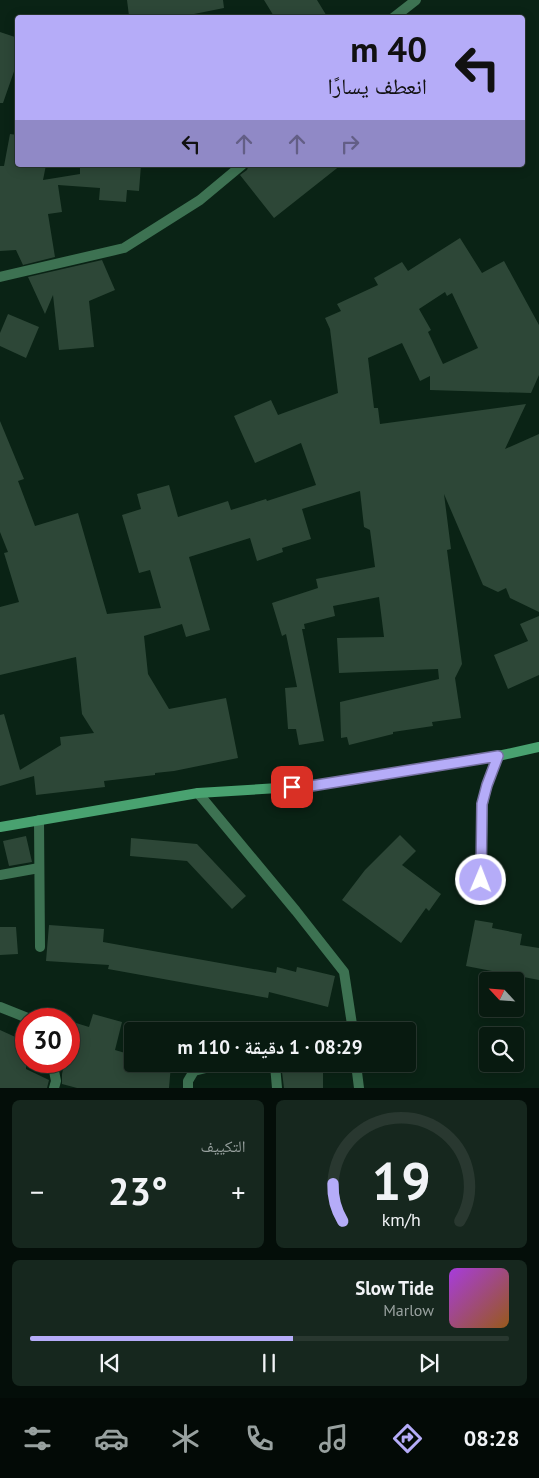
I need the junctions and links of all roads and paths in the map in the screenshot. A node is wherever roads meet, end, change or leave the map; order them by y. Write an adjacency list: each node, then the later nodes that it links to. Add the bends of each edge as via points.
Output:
1 (416, 0): 2 (street)
2 (397, 15)
3 (240, 167): 4 (street, via 200,200 124,248)
4 (0, 277)
5 (539, 747): 6 (main road)
6 (498, 756): 7 (main road, via 311,786); 12 (street, via 482,804)
7 (198, 793): 8 (main road); 16 (street, via 344,972)
8 (39, 820): 9 (main road); 10 (street)
9 (0, 827)
10 (39, 868): 11 (street); 13 (street)
11 (0, 875)
12 (481, 880)
13 (40, 947)
14 (0, 1007): 15 (street)
15 (15, 1013)
16 (352, 1022)
17 (193, 1072): 22 (street)
18 (276, 1072): 23 (street)
19 (357, 1072): 24 (street)
20 (54, 1073): 21 (street)
21 (54, 1088)
22 (188, 1088)
23 (277, 1088)
24 (359, 1088)

